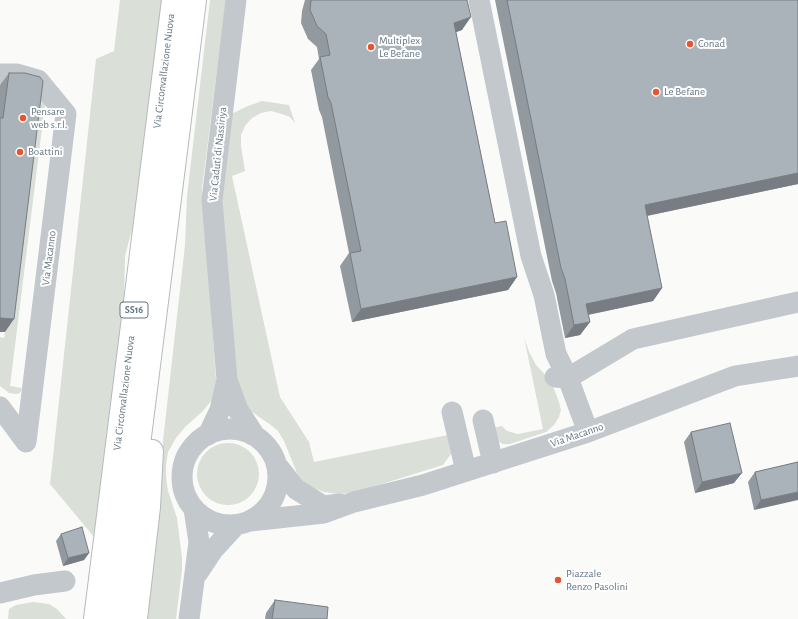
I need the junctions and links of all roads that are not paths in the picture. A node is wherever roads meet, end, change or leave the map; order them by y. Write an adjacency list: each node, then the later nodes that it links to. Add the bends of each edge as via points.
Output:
1 (173, 0): 26 (main road, Via Circonvallazione Nuova / SS16)
2 (195, 0): 6 (main road, Via Circonvallazione Nuova / SS16)
3 (236, 0): 10 (street, Via Caduti di Nassiriya, via 212,200)
4 (479, 0): 9 (street, via 531,256 530,299 542,357 554,377)
5 (0, 74): 11 (street, Via Macanno, via 17,74 38,80 66,114 26,442)
6 (160, 275): 27 (main road, Via Circonvallazione Nuova / SS16); 28 (main road, via 149,507)
7 (798, 302): 9 (street, via 633,339)
8 (798, 366): 14 (street, Via Macanno, via 735,376)
9 (568, 378): 14 (street)
10 (227, 380): 15 (street, Via Caduti di Nassiriya, via 220,410); 16 (street, Via Caduti di Nassiriya, via 238,410)
11 (0, 407)
12 (452, 412): 19 (street)
13 (483, 420): 17 (street)
14 (588, 432): 17 (street, Via Macanno)
15 (208, 435): 16 (street, Via Macanno, via 223,430 240,430); 21 (street, Via Macanno, via 198,442 187,456 182,474 185,493)
16 (255, 436): 18 (street, Via Macanno, via 269,448)
17 (493, 463): 19 (street, Via Macanno)
18 (276, 464): 20 (street, Via Macanno, via 296,489 323,506); 22 (street, Via Macanno, via 278,484 271,503 261,514)
19 (466, 471): 20 (street, Via Macanno, via 423,485)
20 (354, 502): 22 (street, Via Macanno, via 324,513)
21 (194, 509): 22 (street, Via Macanno, via 205,518 224,525); 23 (street, Via Macanno, via 199,542)
22 (243, 523): 23 (street, Via Macanno, via 213,550)
23 (195, 578): 29 (street, Via Macanno)
24 (65, 581): 25 (street)
25 (0, 593)
26 (95, 619)
27 (117, 619)
28 (136, 619)
29 (189, 619)

